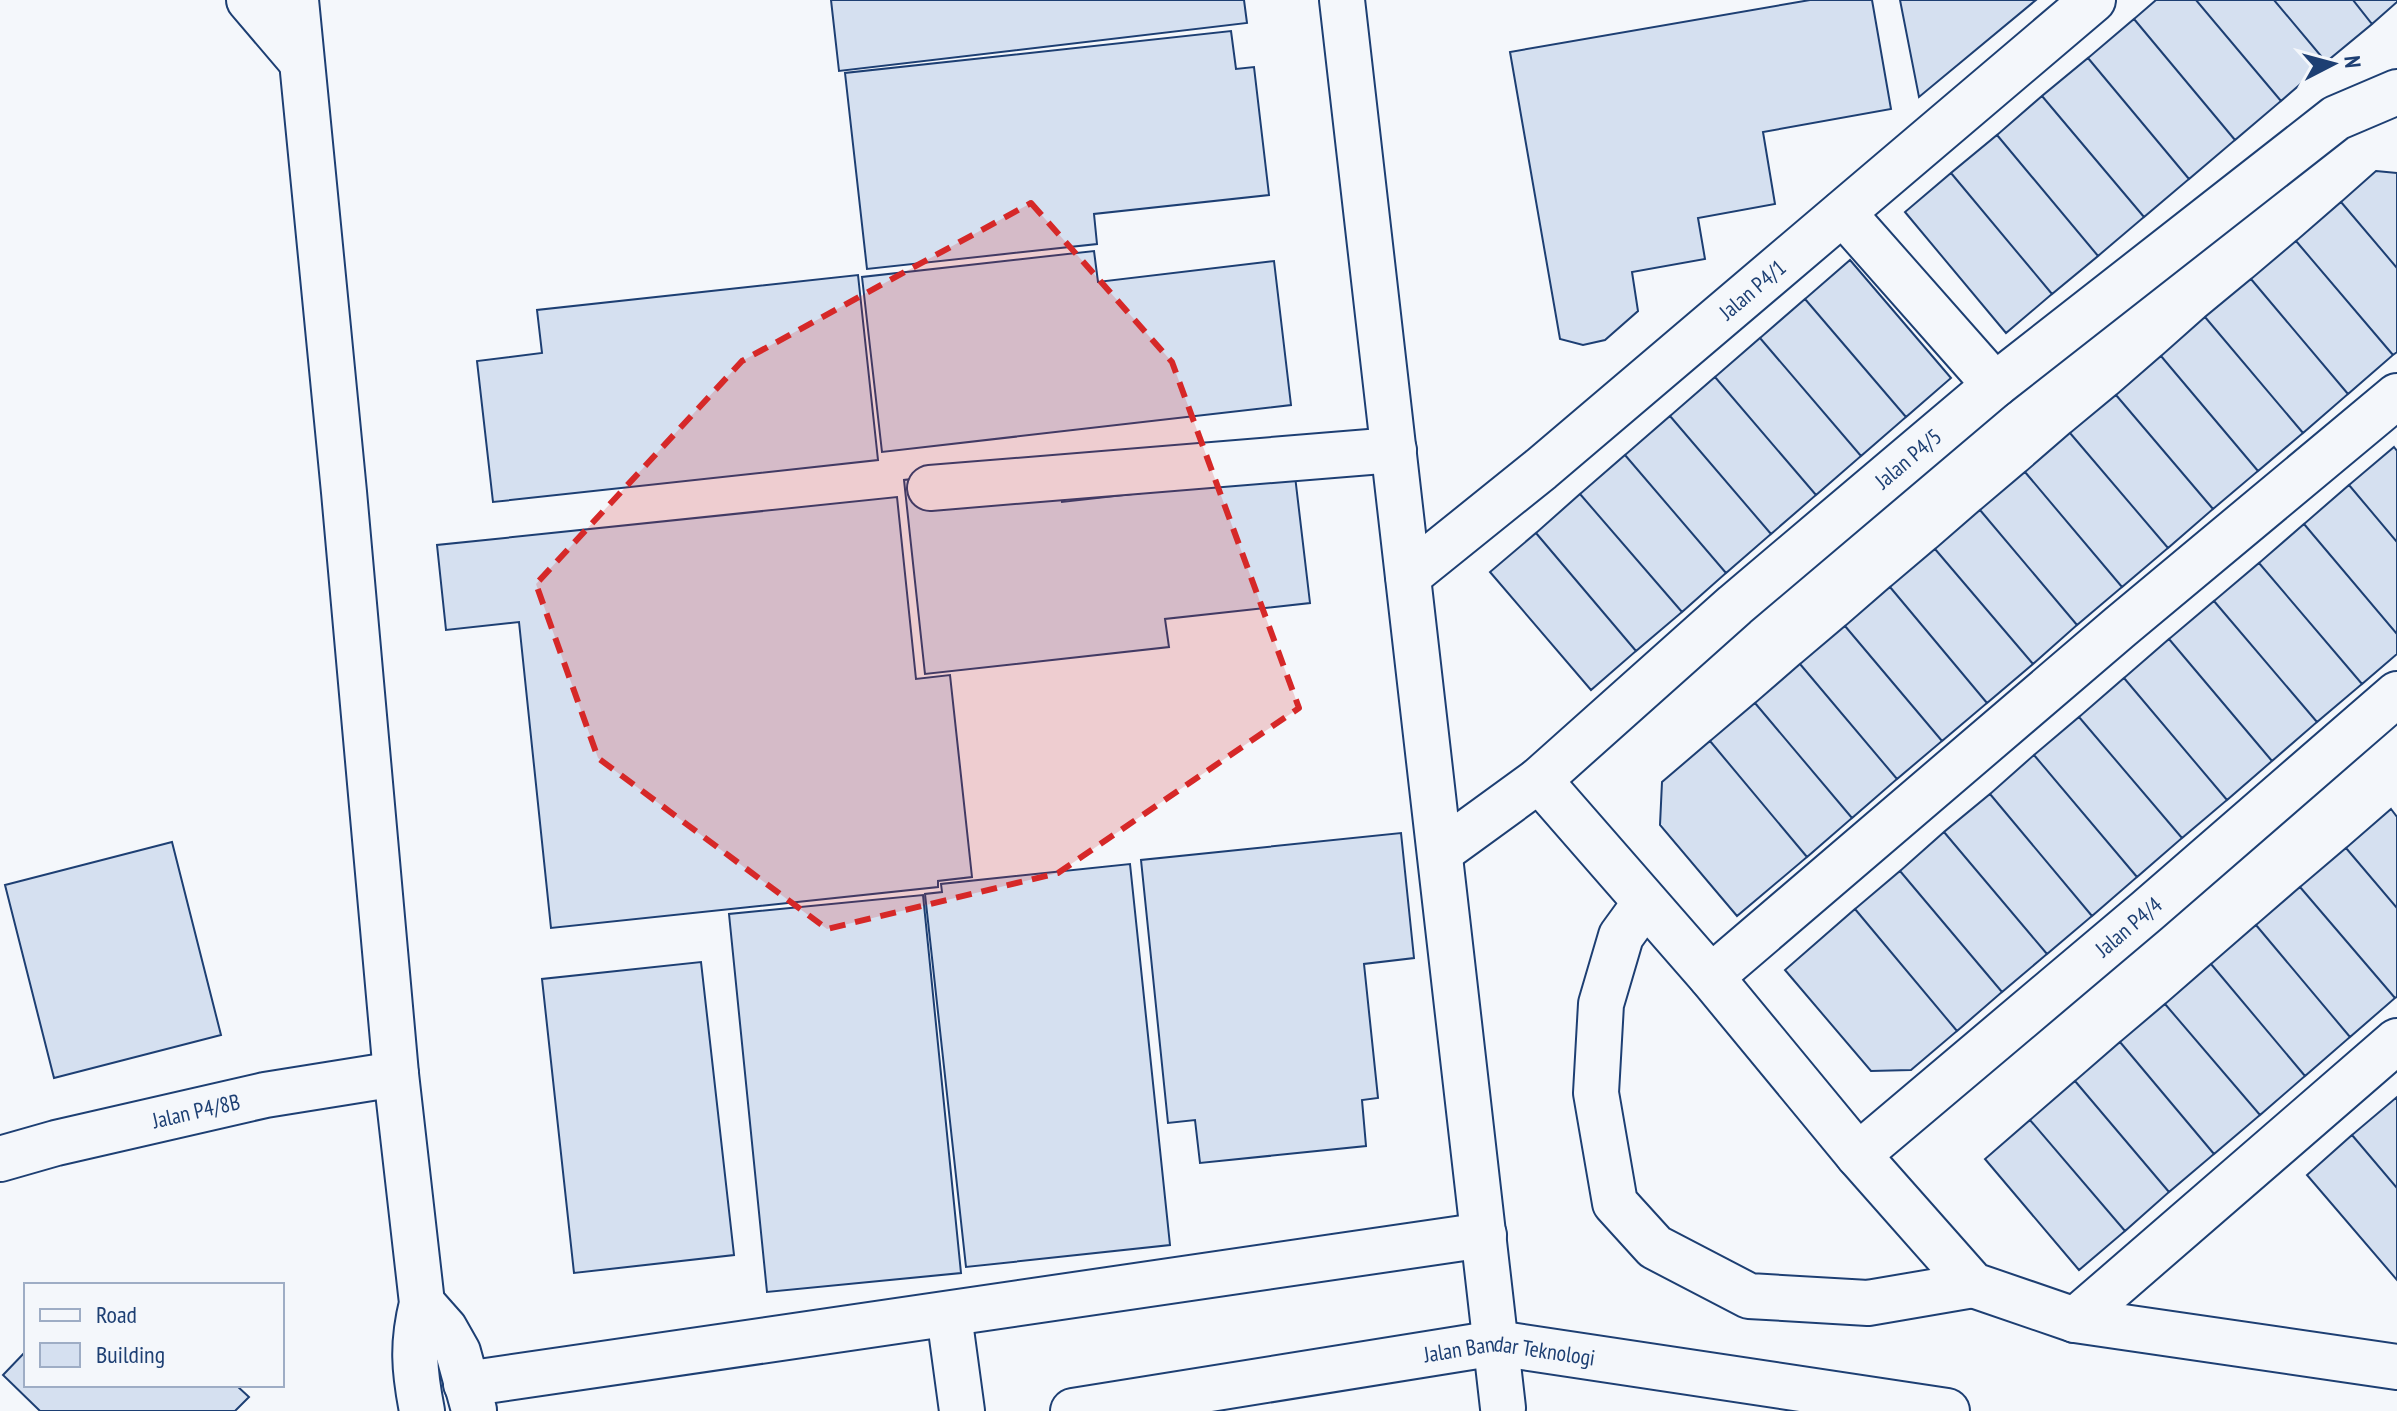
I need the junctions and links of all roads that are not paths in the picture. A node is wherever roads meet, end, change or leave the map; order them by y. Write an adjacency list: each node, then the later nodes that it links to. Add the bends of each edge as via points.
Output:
1 (249, 0): 5 (street)
2 (296, 0): 5 (street)
3 (1342, 0): 10 (street)
4 (2093, 0): 7 (street, Jalan P4/1)
5 (301, 61): 19 (street)
6 (2397, 92): 8 (street, Jalan P4/5, via 2336,118)
7 (1843, 213): 8 (street); 12 (street, Jalan P4/1)
8 (1995, 385): 14 (street, Jalan P4/5)
9 (2397, 396): 17 (street)
10 (1394, 450): 11 (street); 12 (street)
11 (930, 488)
12 (1408, 576): 15 (street)
13 (2397, 694): 20 (street, Jalan P4/4)
14 (1539, 780): 15 (street, Jalan P4/5); 16 (street)
15 (1440, 852): 22 (street)
16 (1645, 903): 17 (street); 23 (street, via 1621,936 1601,1004 1596,1093 1615,1203 1655,1247 1749,1296 1868,1303)
17 (1711, 977): 20 (street)
18 (2397, 1041): 26 (street)
19 (396, 1074): 21 (street, Jalan P4/8B, via 265,1095); 24 (street)
20 (1858, 1155): 23 (street)
21 (0, 1159)
22 (1484, 1235): 25 (street); 27 (street)
23 (1973, 1285): 26 (street)
24 (422, 1303): 29 (street, via 458,1352); 31 (street, via 415,1332 415,1377)
25 (949, 1315): 29 (street); 32 (street)
26 (2075, 1320): 28 (street)
27 (1496, 1343): 30 (street); 33 (street, Jalan Bandar Teknologi); 34 (street, Jalan Bandar Teknologi)
28 (2395, 1364)
29 (470, 1398)
30 (1504, 1410)
31 (422, 1411)
32 (962, 1411)
33 (1073, 1411)
34 (1947, 1411)

